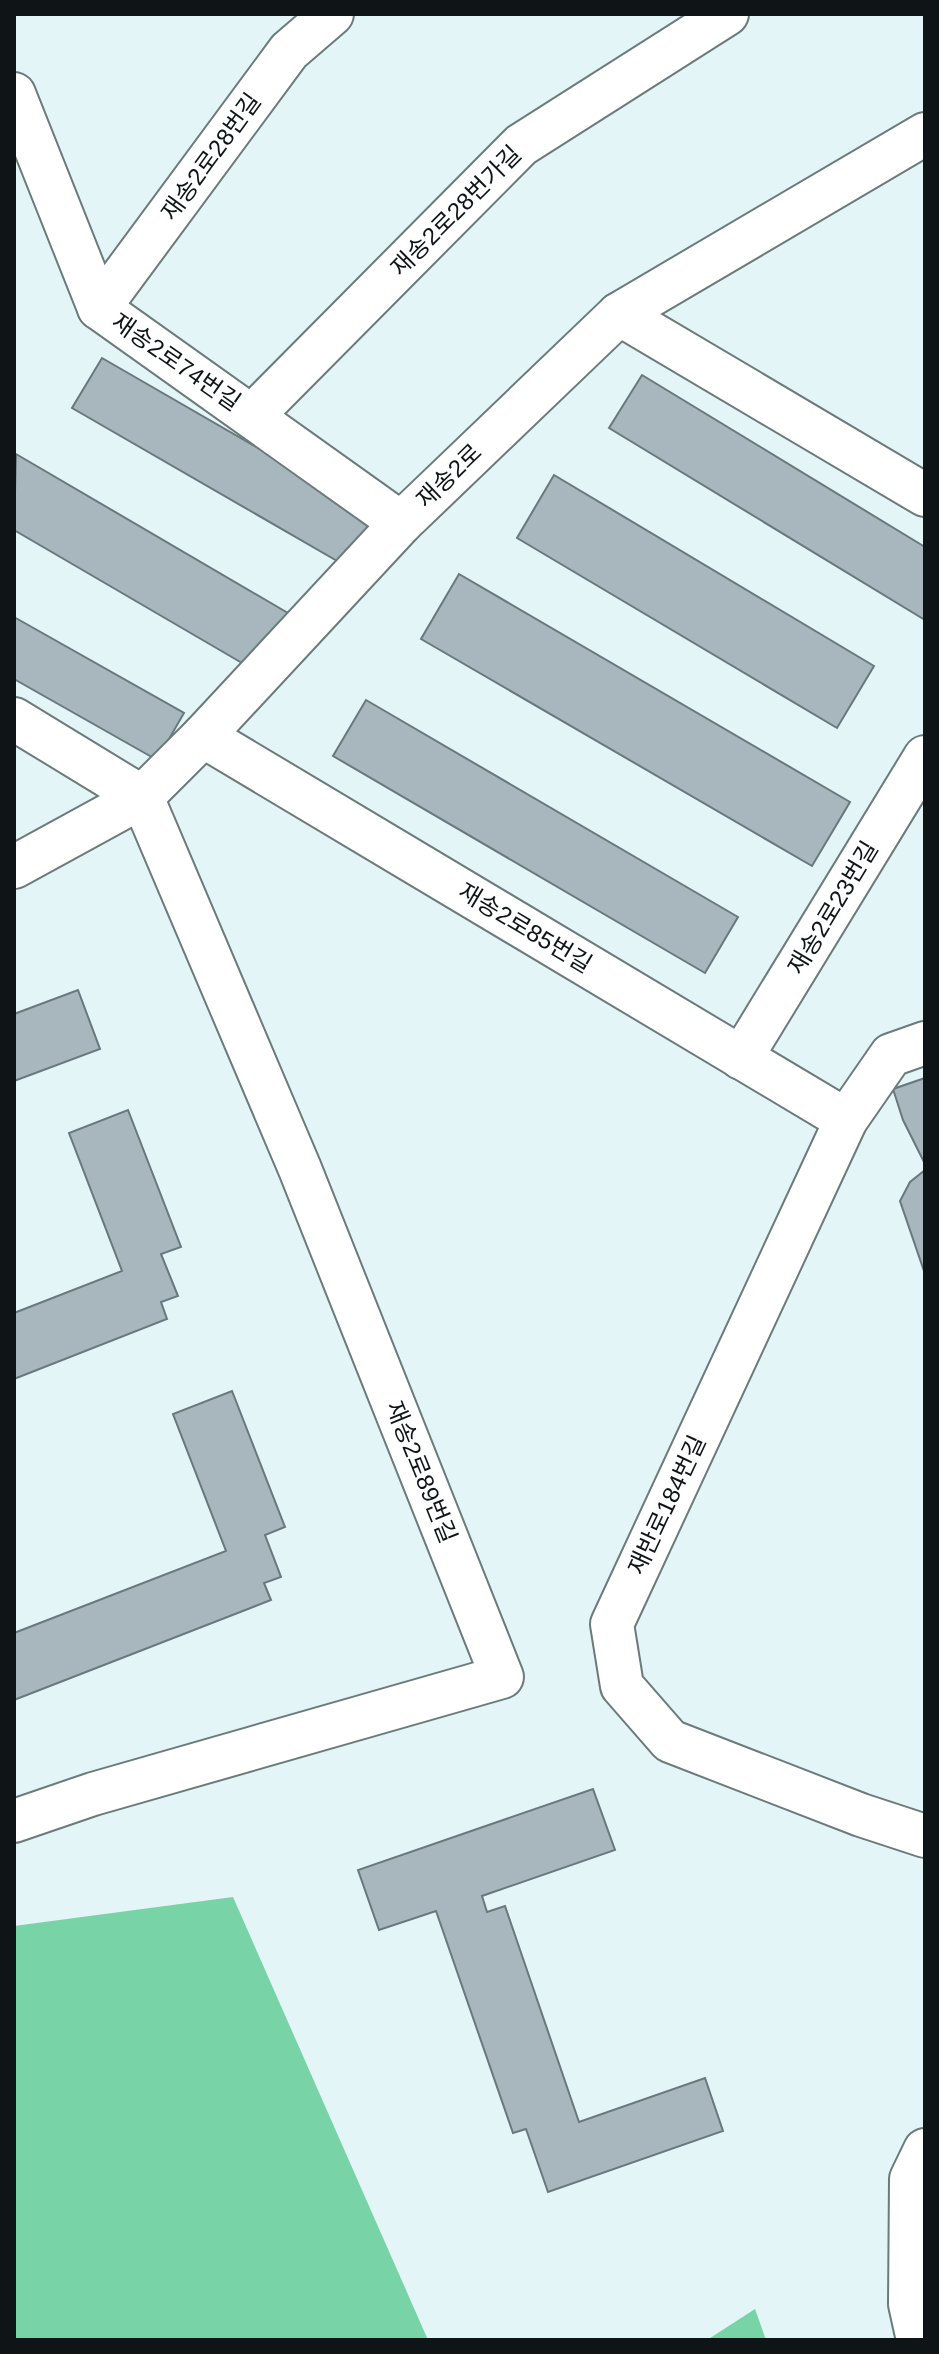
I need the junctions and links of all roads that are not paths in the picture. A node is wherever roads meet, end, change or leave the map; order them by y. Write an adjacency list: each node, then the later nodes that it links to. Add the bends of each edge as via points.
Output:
1 (332, 14): 3 (street, 재송2로28번길)
2 (727, 14): 8 (street, 재송2로28번가길, via 521,145)
3 (287, 33): 6 (street, 재송2로28번길)
4 (14, 94): 6 (street, 재송2로74번길)
5 (925, 134): 7 (street, 재송2로)
6 (99, 308): 8 (street, 재송2로74번길)
7 (619, 314): 9 (street); 10 (street, 재송2로)
8 (252, 416): 10 (street, 재송2로74번길)
9 (925, 495)
10 (401, 523): 12 (street, 재송2로)
11 (14, 719): 14 (street)
12 (203, 736): 14 (street, 재송2로); 17 (street, 재송2로85번길)
13 (925, 757): 17 (street, 재송2로23번길)
14 (142, 797): 15 (street, 재송2로); 19 (street, 재송2로89번길, via 300,1169 502,1677)
15 (14, 867)
16 (925, 1043): 18 (street, 재반로184번길, via 891,1055)
17 (741, 1058): 18 (street, 재송2로85번길)
18 (846, 1120): 20 (street, 재반로184번길, via 612,1624 622,1686 670,1741)
19 (14, 1821)
20 (925, 1836)
21 (925, 2150): 22 (street, via 911,2179 910,2304)
22 (918, 2340)

